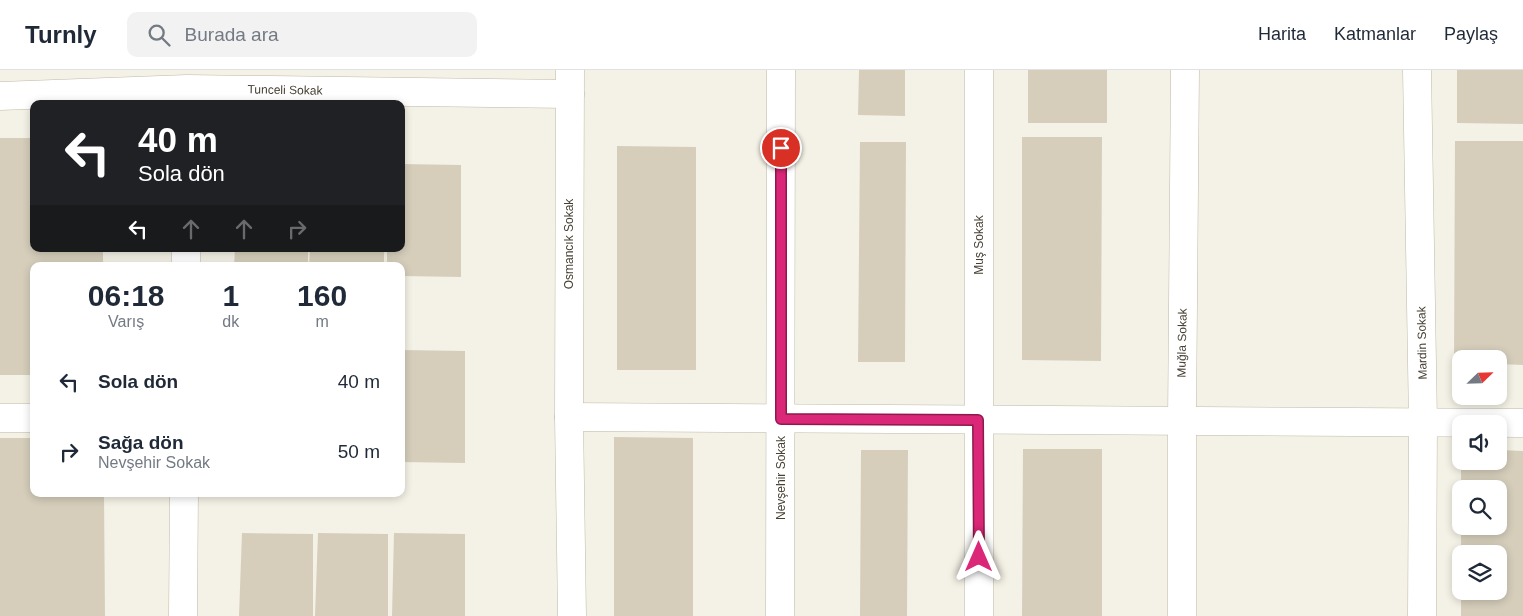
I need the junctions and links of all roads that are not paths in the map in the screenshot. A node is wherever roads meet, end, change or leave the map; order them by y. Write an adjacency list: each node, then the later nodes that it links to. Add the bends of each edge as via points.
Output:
1 (781, 70): 11 (street, Nevşehir Sokak)
2 (979, 70): 12 (street, Muş Sokak)
3 (1185, 70): 13 (street, Muğla Sokak)
4 (1417, 70): 14 (street, Mardin Sokak)
5 (570, 82): 7 (street, Tunceli Sokak); 8 (street, Osmancık Sokak)
6 (0, 96): 7 (street, Tunceli Sokak)
7 (187, 96)
8 (569, 417): 11 (street); 18 (street, Osmancık Sokak)
9 (0, 418): 10 (street)
10 (30, 418)
11 (781, 419): 12 (street); 19 (street, Nevşehir Sokak)
12 (978, 420): 13 (street); 20 (street, Muş Sokak)
13 (1182, 421): 14 (street); 21 (street, Muğla Sokak)
14 (1424, 422): 15 (street); 22 (street, Mardin Sokak)
15 (1523, 422)
16 (184, 497): 17 (street)
17 (183, 616)
18 (572, 616)
19 (780, 616)
20 (979, 616)
21 (1182, 616)
22 (1422, 616)

